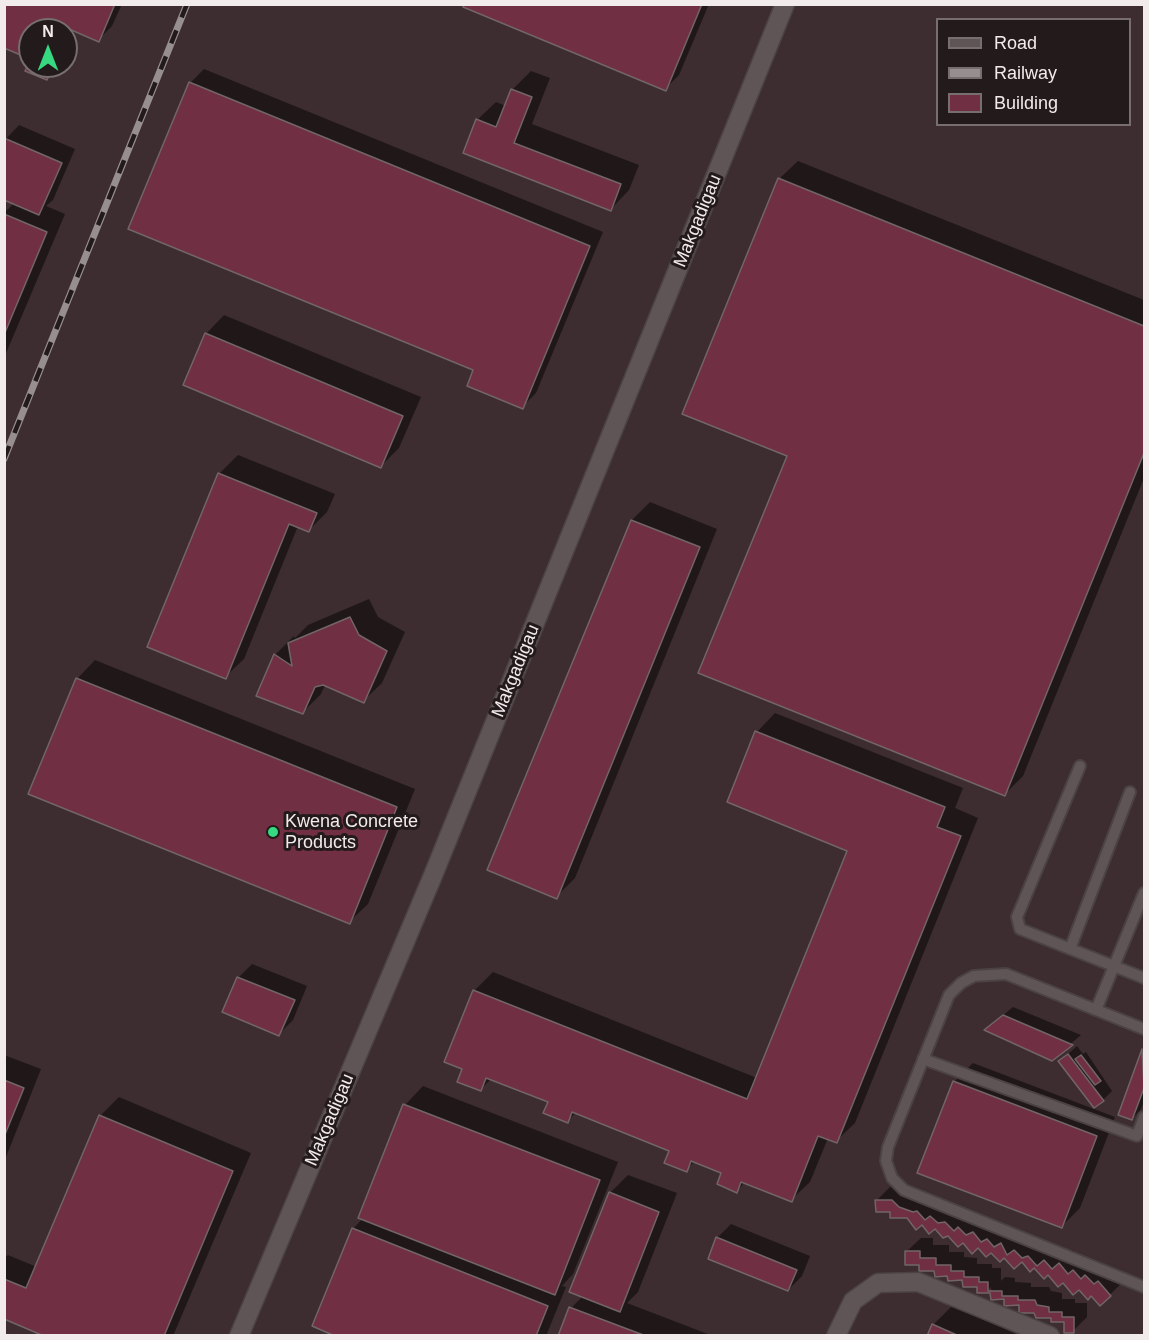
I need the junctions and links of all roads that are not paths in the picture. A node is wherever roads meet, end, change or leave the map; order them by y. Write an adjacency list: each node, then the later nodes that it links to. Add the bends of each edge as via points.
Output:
1 (785, 4): 13 (street, Makgadigau, via 439,862)
2 (1080, 766): 5 (lane, via 1017,917 1020,929)
3 (1130, 792): 5 (lane)
4 (1144, 893): 6 (lane)
5 (1070, 949): 6 (lane)
6 (1115, 966): 7 (lane); 8 (lane)
7 (1144, 978)
8 (1096, 1010): 9 (lane); 10 (lane, via 1006,974 974,976 949,995)
9 (1144, 1029)
10 (923, 1059): 11 (lane, via 1137,1136); 12 (lane, via 888,1147 886,1161 892,1178 904,1190)
11 (1144, 1117)
12 (1144, 1287)
13 (239, 1335)
14 (836, 1335): 15 (street, via 853,1300 878,1283 918,1282)
15 (1050, 1335)

